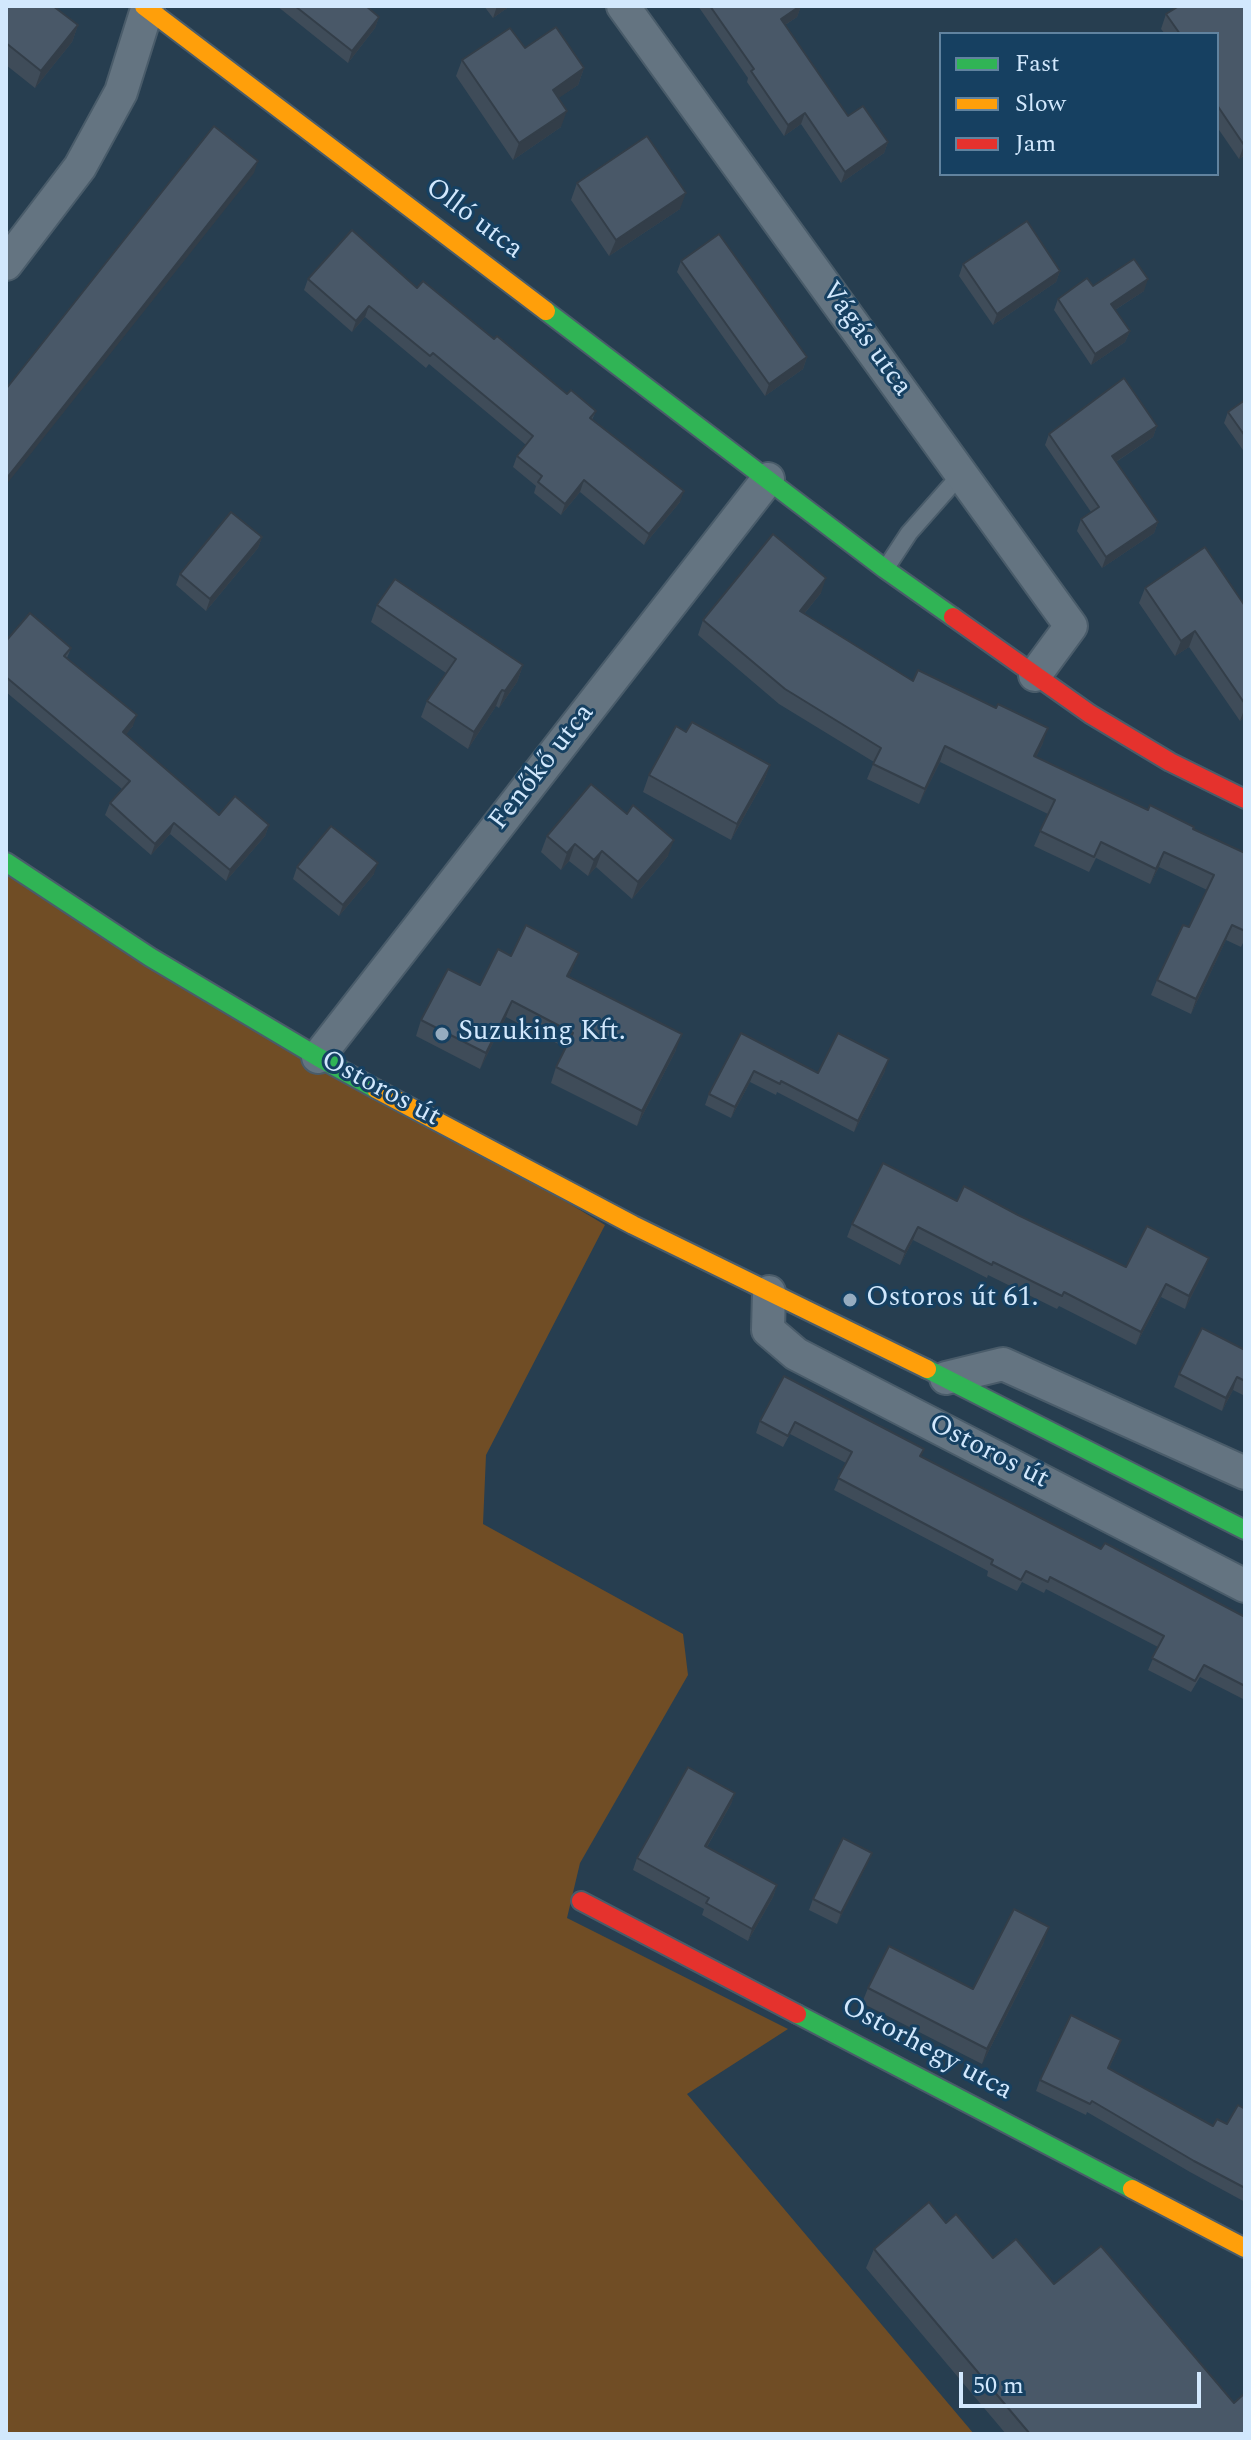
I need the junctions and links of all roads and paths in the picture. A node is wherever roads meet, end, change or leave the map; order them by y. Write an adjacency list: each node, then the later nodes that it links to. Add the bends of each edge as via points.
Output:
1 (623, 6): 4 (street, Vágás utca)
2 (146, 7): 3 (street, via 121,92 80,167); 5 (street, Olló utca)
3 (6, 264)
4 (961, 474): 6 (lane); 7 (street, Vágás utca, via 1071,626)
5 (768, 479): 6 (street); 10 (street, Fenőkő utca)
6 (885, 569): 7 (street)
7 (1035, 675): 8 (street, via 1170,762)
8 (1245, 799)
9 (6, 862): 10 (street, Ostoros út, via 150,957)
10 (318, 1057): 11 (street, Ostoros út)
11 (769, 1292): 12 (street, Ostoros út); 15 (street, Ostoros út, via 768,1330 796,1354)
12 (946, 1378): 13 (street, Ostoros út, via 1003,1364); 14 (street, Ostoros út)
13 (1245, 1473)
14 (1245, 1530)
15 (1245, 1586)
16 (581, 1901): 17 (street, Ostorhegy utca)
17 (1245, 2248)

